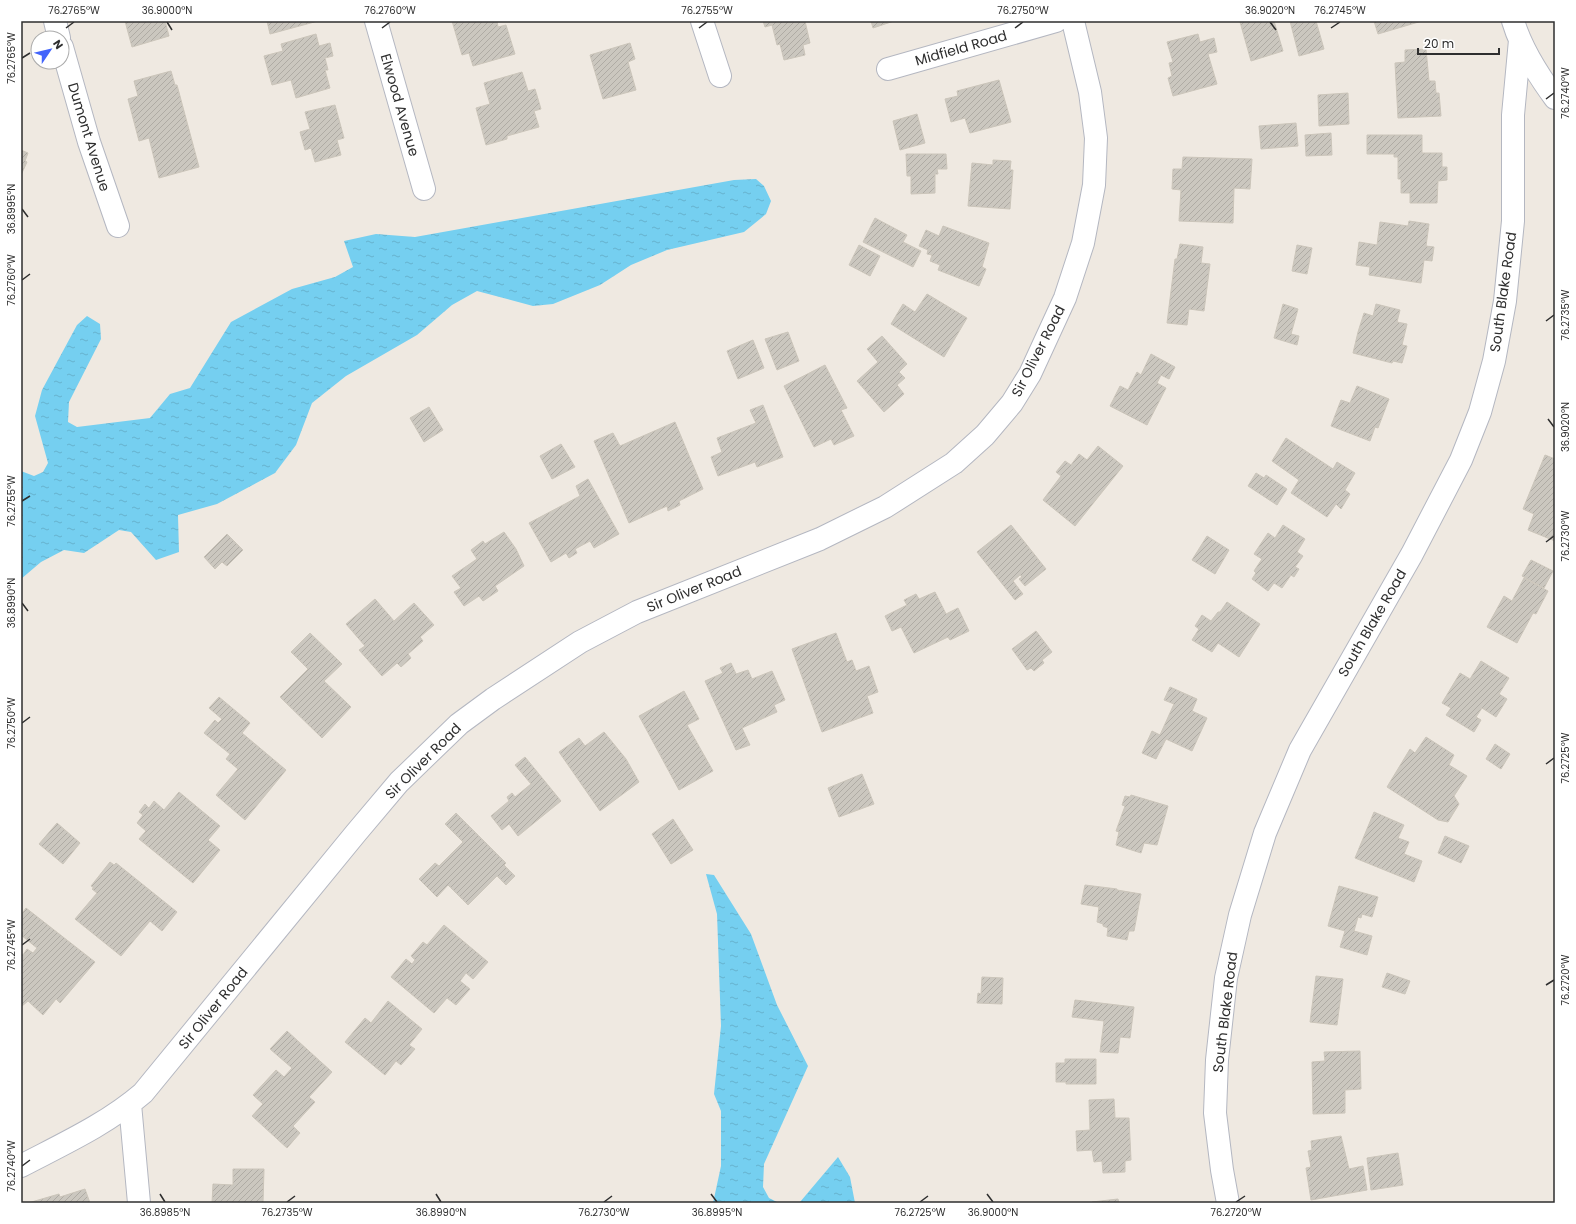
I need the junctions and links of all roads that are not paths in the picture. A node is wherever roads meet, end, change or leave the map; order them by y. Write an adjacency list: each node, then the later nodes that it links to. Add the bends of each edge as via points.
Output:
1 (376, 21): 10 (street, Elwood Avenue)
2 (702, 21): 8 (street)
3 (1056, 21): 6 (street, Midfield Road)
4 (1073, 21): 12 (street, Sir Oliver Road, via 1090,92 1096,138 1094,185 1083,243 1065,298 1030,374 1012,402 985,435 954,462 885,507 820,539 637,612 580,642 492,699 459,724 394,788 143,1093)
5 (1516, 31): 9 (street, via 1542,80); 15 (street, South Blake Road, via 1512,221 1505,301 1494,361 1480,412 1461,460 1412,554 1300,750 1265,833 1240,915 1226,978 1216,1060 1215,1113)
6 (888, 69)
7 (69, 70): 11 (street, Dumont Avenue, via 89,142)
8 (720, 76)
9 (1555, 98)
10 (424, 188)
11 (118, 226)
12 (130, 1104): 13 (street, Sir Oliver Road, via 105,1121); 14 (street)
13 (21, 1166)
14 (139, 1203)
15 (1228, 1203)

